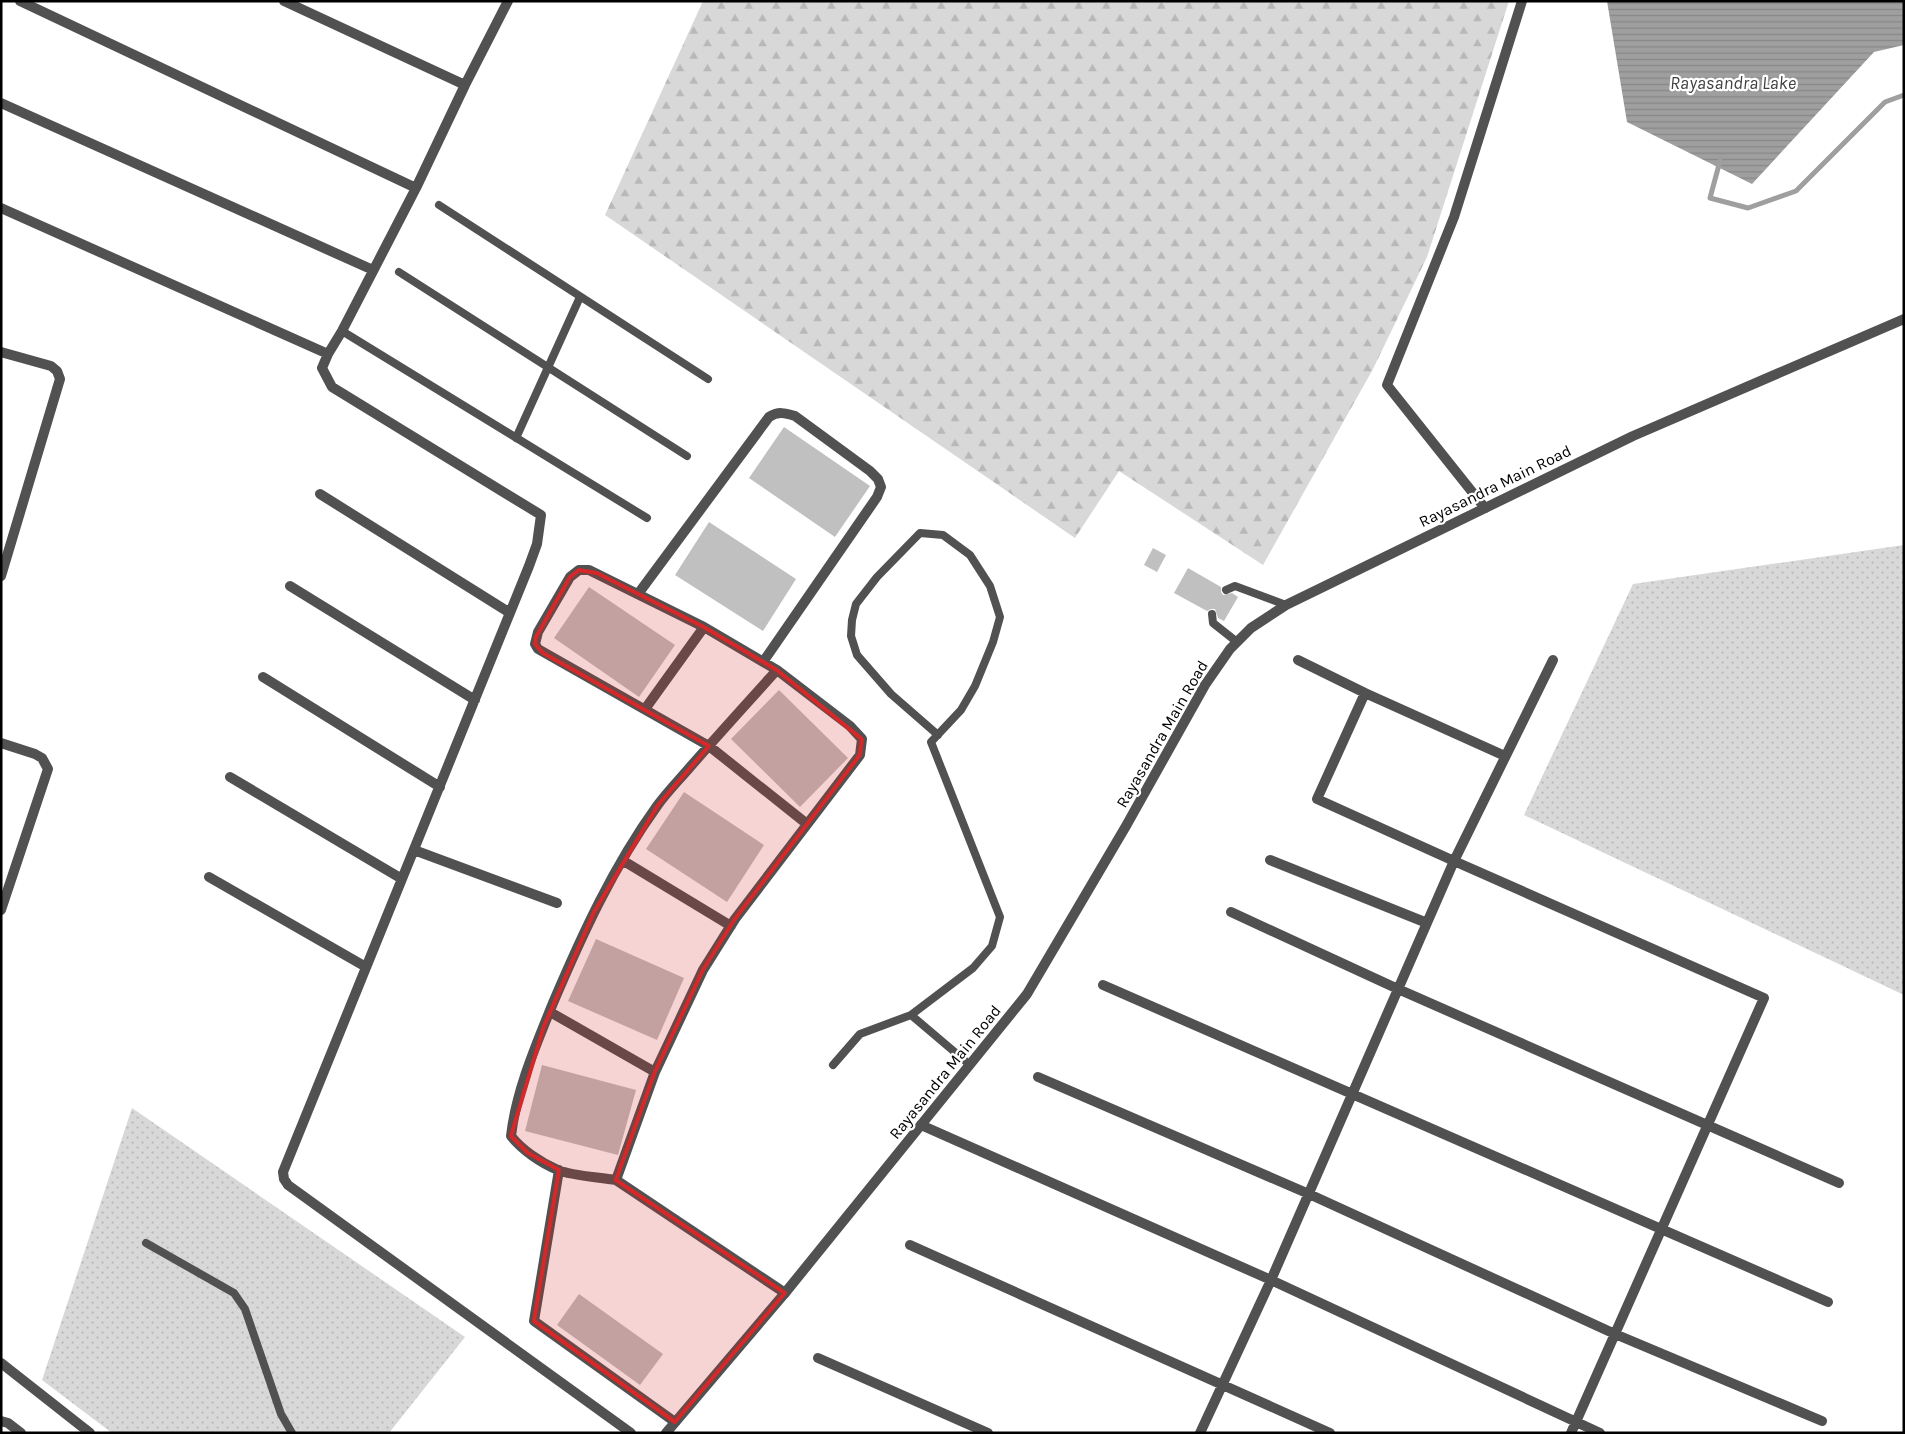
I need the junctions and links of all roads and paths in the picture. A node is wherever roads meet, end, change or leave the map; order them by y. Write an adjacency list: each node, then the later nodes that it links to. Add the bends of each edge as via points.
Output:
1 (20, 1): 7 (street)
2 (284, 1): 5 (street)
3 (508, 1): 5 (street)
4 (1522, 1): 22 (street, via 1454,217 1387,385)
5 (465, 85): 7 (street)
6 (1, 104): 10 (street)
7 (416, 188): 10 (street)
8 (439, 205): 12 (lane)
9 (1, 208): 16 (street)
10 (373, 270): 14 (street)
11 (399, 272): 17 (lane)
12 (580, 297): 17 (lane); 18 (lane)
13 (1904, 319): 22 (street, Rayasandra Main Road, via 1633,436)
14 (342, 331): 16 (street); 19 (lane)
15 (1, 352): 24 (street, via 51,366 60,379)
16 (328, 354): 29 (street, via 322,368 332,387 540,515 537,544)
17 (548, 367): 19 (lane); 20 (lane)
18 (708, 379)
19 (516, 438): 23 (lane)
20 (687, 456)
21 (320, 494): 29 (street)
22 (1485, 508): 28 (street, Rayasandra Main Road)
23 (647, 518)
24 (1, 576)
25 (290, 586): 39 (street)
26 (1226, 590): 28 (lane, via 1235,586)
27 (638, 594): 31 (street); 35 (street, via 769,417 776,413 796,416 870,471 878,478 881,487); 40 (street, via 589,570 580,570 570,577 538,632 535,644 543,653)
28 (1286, 605): 32 (street, Rayasandra Main Road, via 1251,628)
29 (510, 613): 39 (street)
30 (1212, 614): 32 (lane, via 1213,623)
31 (704, 628): 35 (street); 40 (street)
32 (1237, 642): 65 (street, Rayasandra Main Road, via 1206,685 1027,994)
33 (1298, 660): 38 (street)
34 (1552, 660): 44 (street)
35 (763, 662): 36 (street)
36 (777, 670): 43 (street); 47 (street, via 850,726 862,739 860,756)
37 (263, 677): 46 (street)
38 (1365, 692): 44 (street); 51 (street, via 1317,799)
39 (475, 700): 46 (street)
40 (645, 710): 43 (street)
41 (938, 735): 41 (lane, via 961,710 975,686 1000,617 990,586 970,556 943,535 920,533 856,604 851,636 857,656 891,694); 63 (lane, via 931,742 1000,918 992,946 973,968)
42 (1, 743): 55 (street, via 35,754 42,758 48,769)
43 (709, 746): 47 (street); 49 (street, via 658,805)
44 (1505, 756): 51 (street)
45 (230, 777): 53 (street)
46 (440, 787): 48 (street)
47 (807, 824): 58 (street)
48 (414, 850): 53 (street); 54 (street)
49 (622, 860): 58 (street); 62 (street, via 580,942)
50 (1270, 860): 57 (street)
51 (1454, 861): 57 (street); 70 (street, via 1764,998)
52 (210, 877): 59 (street)
53 (402, 879): 59 (street)
54 (557, 903)
55 (1, 910)
56 (1231, 912): 61 (street)
57 (1427, 923): 61 (street)
58 (731, 926): 66 (street, via 703,970)
59 (366, 967): 92 (street, via 283,1172 284,1179)
60 (1103, 986): 68 (street)
61 (1398, 989): 68 (street); 70 (street)
62 (550, 1012): 66 (street); 71 (street, via 523,1085 511,1136 528,1153)
63 (911, 1015): 64 (lane, via 860,1034); 65 (lane)
64 (833, 1065)
65 (970, 1065): 69 (street, Rayasandra Main Road)
66 (656, 1072): 72 (street)
67 (1038, 1077): 74 (street)
68 (1353, 1093): 74 (street); 75 (street)
69 (921, 1125): 78 (street); 79 (street, Rayasandra Main Road)
70 (1708, 1125): 73 (street); 75 (street)
71 (559, 1170): 72 (street); 87 (street, via 534,1321)
72 (616, 1180): 79 (street)
73 (1839, 1183)
74 (1309, 1194): 78 (street); 81 (street)
75 (1661, 1230): 80 (street); 81 (street)
76 (146, 1243): 91 (lane, via 234,1293 246,1309 280,1414)
77 (910, 1245): 84 (street)
78 (1271, 1280): 84 (street); 88 (street)
79 (785, 1293): 87 (street, Rayasandra Main Road)
80 (1828, 1302)
81 (1615, 1334): 86 (street); 88 (street)
82 (818, 1358): 94 (street)
83 (1, 1363): 90 (street)
84 (1223, 1384): 95 (street); 96 (street)
85 (1, 1421): 89 (street)
86 (1822, 1421)
87 (675, 1422): 93 (street, Rayasandra Main Road)
88 (1576, 1422): 97 (street); 98 (street)
89 (21, 1433)
90 (90, 1433)
91 (292, 1433)
92 (631, 1433)
93 (666, 1433)
94 (988, 1433)
95 (1200, 1433)
96 (1330, 1433)
97 (1571, 1433)
98 (1600, 1433)

